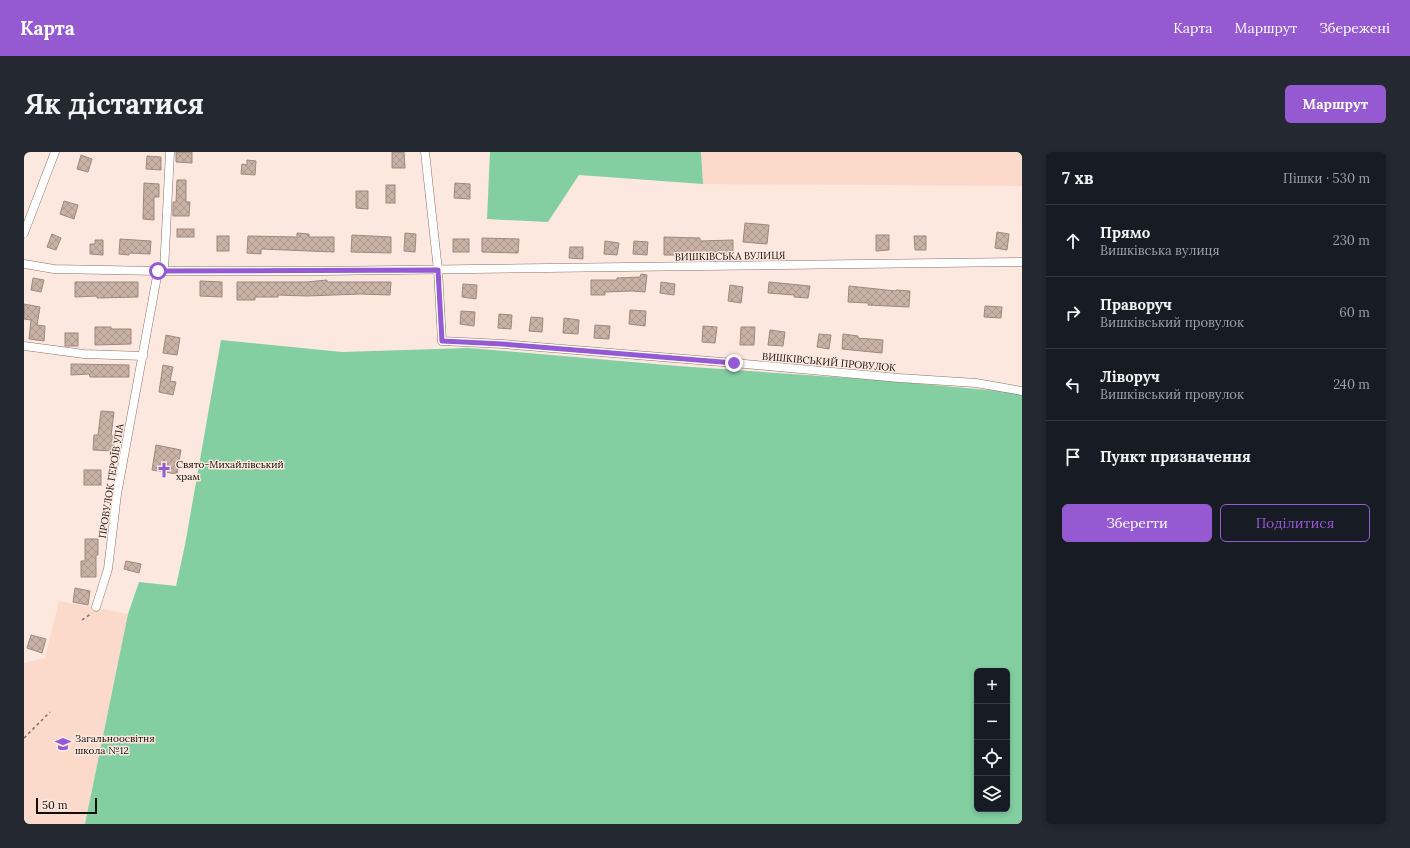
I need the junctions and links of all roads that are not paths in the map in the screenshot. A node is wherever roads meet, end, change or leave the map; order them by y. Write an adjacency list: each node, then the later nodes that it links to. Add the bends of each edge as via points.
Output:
1 (55, 152): 4 (street)
2 (170, 152): 8 (street)
3 (425, 152): 7 (street)
4 (24, 233)
5 (1022, 262): 7 (street, ВИШКІВСЬКА ВУЛИЦЯ)
6 (24, 264): 8 (street, ВИШКІВСЬКА ВУЛИЦЯ, via 54,269)
7 (438, 270): 8 (street, ВИШКІВСЬКА ВУЛИЦЯ); 11 (street, ВИШКІВСЬКИЙ ПРОВУЛОК, via 442,341 976,383)
8 (161, 271): 10 (street, ПРОВУЛОК ГЕРОЇВ УПА)
9 (24, 346): 10 (street, via 84,354)
10 (143, 356): 12 (street, ПРОВУЛОК ГЕРОЇВ УПА, via 117,494 108,569)
11 (1022, 391)
12 (96, 607)

